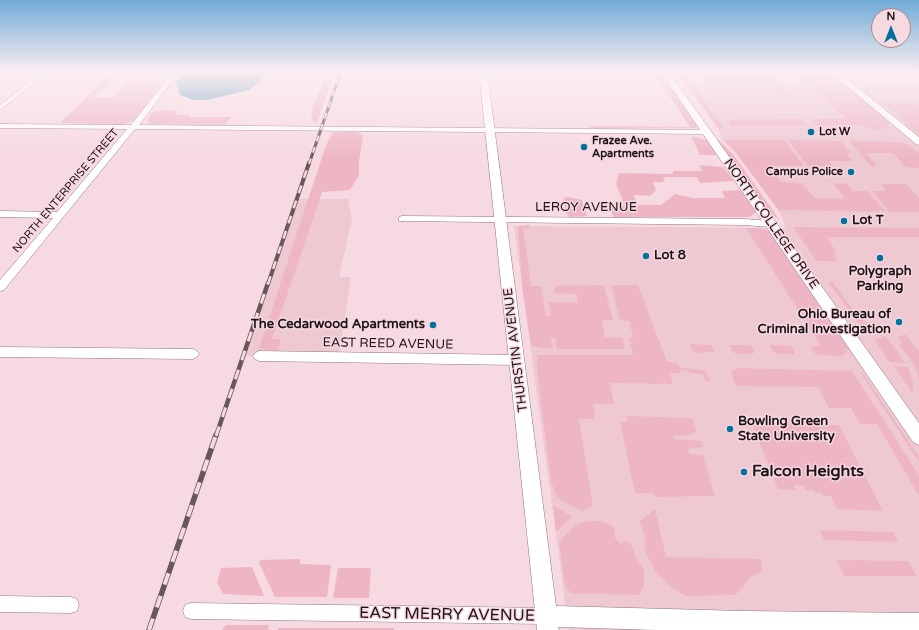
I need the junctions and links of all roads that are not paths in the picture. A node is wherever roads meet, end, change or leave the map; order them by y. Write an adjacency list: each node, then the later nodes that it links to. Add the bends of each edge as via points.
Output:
1 (9, 100): 6 (street)
2 (154, 100): 8 (street, NORTH ENTERPRISE STREET)
3 (487, 100): 9 (street, THURSTIN AVENUE)
4 (685, 100): 10 (street, NORTH COLLEGE DRIVE)
5 (869, 100): 11 (street)
6 (0, 108)
7 (0, 126): 8 (street)
8 (133, 128): 9 (street); 13 (street, NORTH ENTERPRISE STREET)
9 (490, 129): 10 (street); 15 (street, THURSTIN AVENUE)
10 (707, 132): 16 (street, NORTH COLLEGE DRIVE)
11 (919, 142)
12 (0, 214): 13 (street)
13 (60, 215): 17 (street, NORTH ENTERPRISE STREET)
14 (402, 219): 15 (street, LEROY AVENUE)
15 (501, 220): 16 (street, LEROY AVENUE); 21 (street, THURSTIN AVENUE)
16 (770, 224): 22 (street, NORTH COLLEGE DRIVE)
17 (0, 287)
18 (0, 352): 19 (street)
19 (193, 354)
20 (259, 356): 21 (street, EAST REED AVENUE)
21 (516, 360): 26 (street, THURSTIN AVENUE)
22 (919, 437)
23 (0, 604): 24 (street)
24 (71, 605)
25 (192, 612): 26 (street, EAST MERRY AVENUE)
26 (547, 623): 27 (street, EAST MERRY AVENUE)
27 (919, 624)

